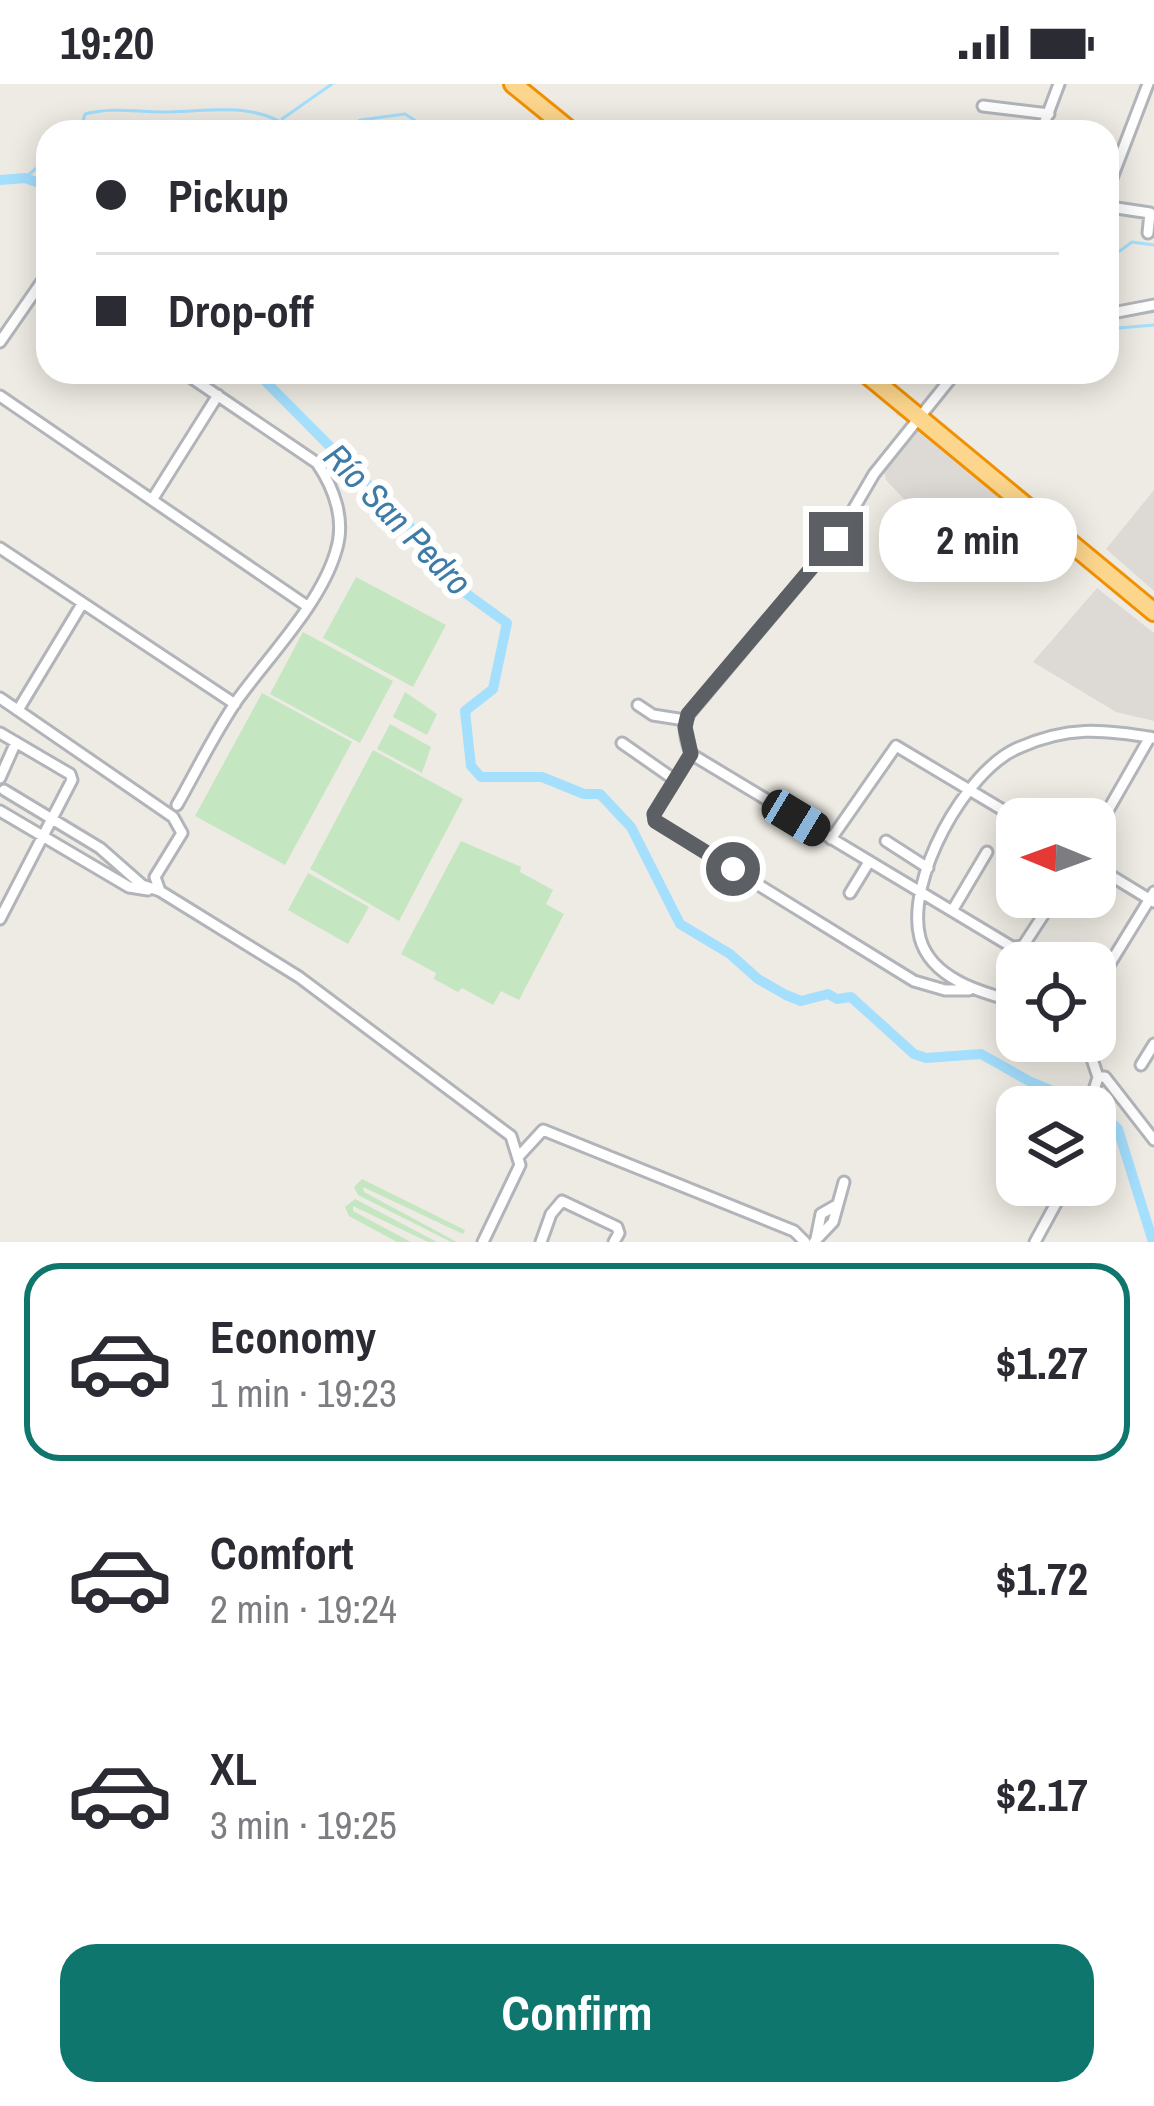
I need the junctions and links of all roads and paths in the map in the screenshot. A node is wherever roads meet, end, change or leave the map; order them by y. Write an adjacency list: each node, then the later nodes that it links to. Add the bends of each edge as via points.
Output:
1 (513, 84): 6 (highway)
2 (1059, 84): 5 (street)
3 (1148, 84): 8 (street)
4 (983, 106): 5 (street)
5 (1049, 114): 7 (street)
6 (557, 120)
7 (1046, 120)
8 (1119, 160)
9 (1119, 207): 10 (street, via 1150,213)
10 (1148, 233)
11 (36, 290): 14 (street)
12 (1154, 305): 13 (street)
13 (1119, 312)
14 (0, 342)
15 (203, 384): 18 (street)
16 (878, 384): 20 (highway)
17 (946, 384): 20 (street)
18 (218, 394): 21 (street); 24 (street, via 316,463 329,481 340,518 337,551)
19 (0, 396): 21 (street)
20 (918, 417): 25 (highway); 30 (street, via 836,539)
21 (152, 500): 24 (street)
22 (0, 548): 23 (street)
23 (82, 604): 27 (street); 29 (street)
24 (307, 606): 27 (street)
25 (1154, 612)
26 (0, 698): 29 (street)
27 (235, 704): 40 (street)
28 (638, 705): 30 (street)
29 (18, 710): 53 (street, via 177,822 182,833 155,878)
30 (685, 721): 35 (street)
31 (8, 738): 34 (street); 37 (street); 43 (street, via 70,775)
32 (1152, 738): 38 (street, via 1093,728 1048,737 1014,749); 39 (street)
33 (622, 743): 36 (street)
34 (0, 750)
35 (691, 754): 36 (street); 45 (street)
36 (675, 780): 61 (street, via 655,821 914,981)
37 (1, 785): 42 (street); 43 (street)
38 (970, 790): 41 (street); 45 (street, via 896,746); 51 (street, via 943,827)
39 (1116, 798)
40 (177, 805)
41 (996, 806)
42 (0, 810): 44 (street)
43 (54, 818): 44 (street); 47 (street)
44 (42, 837): 49 (street); 59 (street)
45 (831, 839): 50 (street)
46 (886, 842): 51 (street)
47 (100, 848): 49 (street); 53 (street)
48 (987, 852): 57 (street)
49 (87, 862): 53 (street, via 129,887)
50 (869, 862): 54 (street); 55 (street)
51 (928, 868): 55 (street)
52 (1116, 878): 56 (street)
53 (160, 891): 69 (street, via 299,977 511,1136)
54 (850, 892)
55 (922, 894): 57 (street); 61 (street, via 927,952)
56 (1153, 898): 60 (street)
57 (952, 911): 58 (street, via 1018,948)
58 (1041, 918)
59 (0, 919)
60 (1116, 955)
61 (973, 990): 62 (street)
62 (996, 996)
63 (1154, 1045): 65 (street)
64 (1091, 1062): 66 (street)
65 (1141, 1065)
66 (1096, 1080): 67 (street); 68 (street, via 1110,1081)
67 (1094, 1086)
68 (1154, 1140)
69 (520, 1155): 72 (street, via 543,1130); 73 (street)
70 (844, 1182): 72 (street)
71 (1055, 1206): 76 (street)
72 (812, 1241)
73 (483, 1242)
74 (541, 1242): 75 (street, via 562,1201 617,1227)
75 (614, 1242)
76 (1035, 1242)

